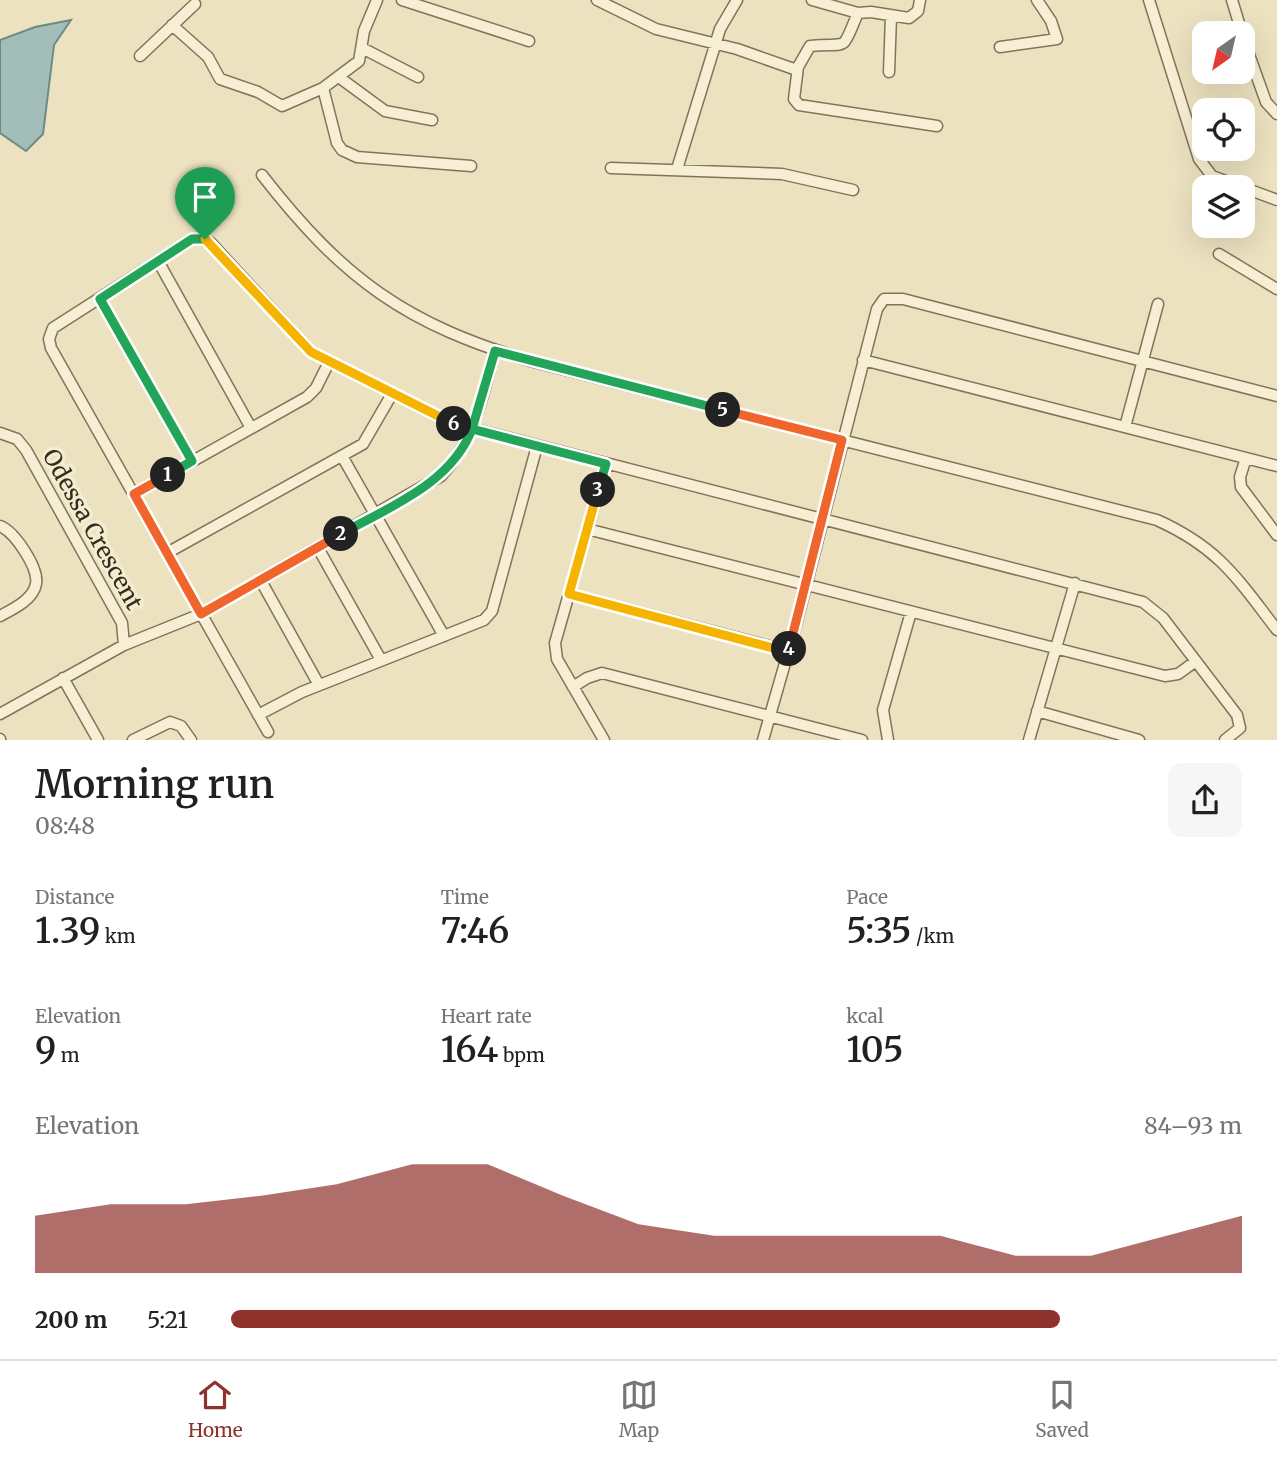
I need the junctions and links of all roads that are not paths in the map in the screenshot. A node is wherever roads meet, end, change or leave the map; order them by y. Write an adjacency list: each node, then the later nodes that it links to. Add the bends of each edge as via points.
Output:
1 (377, 0): 18 (street)
2 (402, 0): 15 (street)
3 (597, 0): 16 (street, via 656,29)
4 (737, 0): 16 (street)
5 (812, 0): 11 (street)
6 (920, 0): 12 (street, via 912,17)
7 (1037, 0): 17 (street, via 1056,39)
8 (1149, 0): 33 (street, via 1199,159)
9 (1232, 0): 13 (street)
10 (195, 4): 14 (street)
11 (858, 13): 12 (street); 20 (street, via 845,43 809,47)
12 (891, 16): 22 (street)
13 (1238, 21)
14 (172, 25): 19 (street); 25 (street, via 208,57 226,84 258,92 282,106)
15 (530, 41)
16 (717, 44): 20 (street, via 786,68); 31 (street)
17 (1000, 47)
18 (362, 48): 23 (street); 24 (street, via 359,61)
19 (140, 56)
20 (798, 67): 28 (street, via 794,99 799,105)
21 (1255, 71): 26 (street, via 1266,102)
22 (889, 72)
23 (418, 77)
24 (340, 78): 25 (street); 27 (street, via 385,111)
25 (323, 88): 29 (street, via 337,143 349,155)
26 (1277, 114)
27 (432, 120)
28 (937, 125)
29 (471, 166)
30 (611, 168): 31 (street)
31 (677, 170): 34 (street, via 782,174)
32 (262, 175): 42 (street, via 298,222 361,282 398,308)
33 (1211, 175)
34 (853, 190)
35 (1255, 192): 36 (street)
36 (1277, 200)
37 (1219, 254): 39 (street)
38 (158, 261): 40 (street); 45 (street, via 192,239 205,239 311,352); 49 (street)
39 (1277, 289)
40 (100, 299): 56 (street); 59 (street, via 54,328 49,339)
41 (1158, 304): 44 (street)
42 (495, 351): 50 (street); 52 (street)
43 (863, 360): 44 (street, via 877,309 891,297); 48 (street); 52 (street)
44 (1143, 361): 47 (street); 48 (street)
45 (330, 362): 46 (street); 49 (street, via 307,397)
46 (392, 394): 50 (street); 54 (street, via 368,438)
47 (1277, 396)
48 (1125, 427): 55 (street)
49 (251, 428): 56 (street)
50 (472, 429): 53 (street); 60 (street, via 456,460 441,476)
51 (0, 433): 76 (street, Odessa Crescent, via 17,439 26,450 121,622)
52 (842, 440): 61 (street); 74 (street, via 1157,520 1211,550)
53 (537, 446): 57 (street); 75 (street, via 492,611 484,620)
54 (342, 456): 60 (street); 66 (street)
55 (1246, 458): 58 (street); 64 (street, via 1241,487)
56 (192, 461): 59 (street)
57 (606, 464): 61 (street); 63 (street)
58 (1277, 466)
59 (134, 494): 66 (street)
60 (377, 514): 65 (street); 75 (street)
61 (822, 520): 68 (street); 69 (street)
62 (0, 526): 73 (street, via 20,543 36,585 24,602)
63 (587, 529): 69 (street); 70 (street)
64 (1277, 535)
65 (318, 548): 67 (street); 79 (street)
66 (167, 553): 72 (street)
67 (261, 580): 72 (street); 82 (street)
68 (1075, 583): 77 (street); 80 (street, via 1155,609)
69 (806, 585): 71 (street); 78 (street)
70 (569, 594): 78 (street); 83 (street, via 555,651)
71 (911, 612): 77 (street); 89 (street, via 883,710)
72 (201, 614): 76 (street); 86 (street)
73 (0, 616)
74 (1276, 627)
75 (444, 636): 79 (street)
76 (124, 645): 81 (street, Odessa Crescent)
77 (1056, 648): 80 (street, via 1165,676 1178,674); 84 (street)
78 (788, 652): 87 (street)
79 (381, 660): 82 (street)
80 (1196, 661): 98 (street, via 1241,721 1236,733)
81 (64, 678): 85 (street, Odessa Crescent); 90 (street)
82 (319, 685): 86 (street)
83 (573, 687): 87 (street, via 602,673); 93 (street)
84 (1037, 711): 96 (street); 97 (street)
85 (0, 714)
86 (258, 715): 88 (street)
87 (770, 715): 94 (street); 95 (street)
88 (268, 732)
89 (884, 739)
90 (98, 740)
91 (133, 740): 92 (street, via 170,722 181,726)
92 (191, 740)
93 (604, 740)
94 (763, 740)
95 (862, 740)
96 (1029, 740)
97 (1139, 740)
98 (1225, 740)

